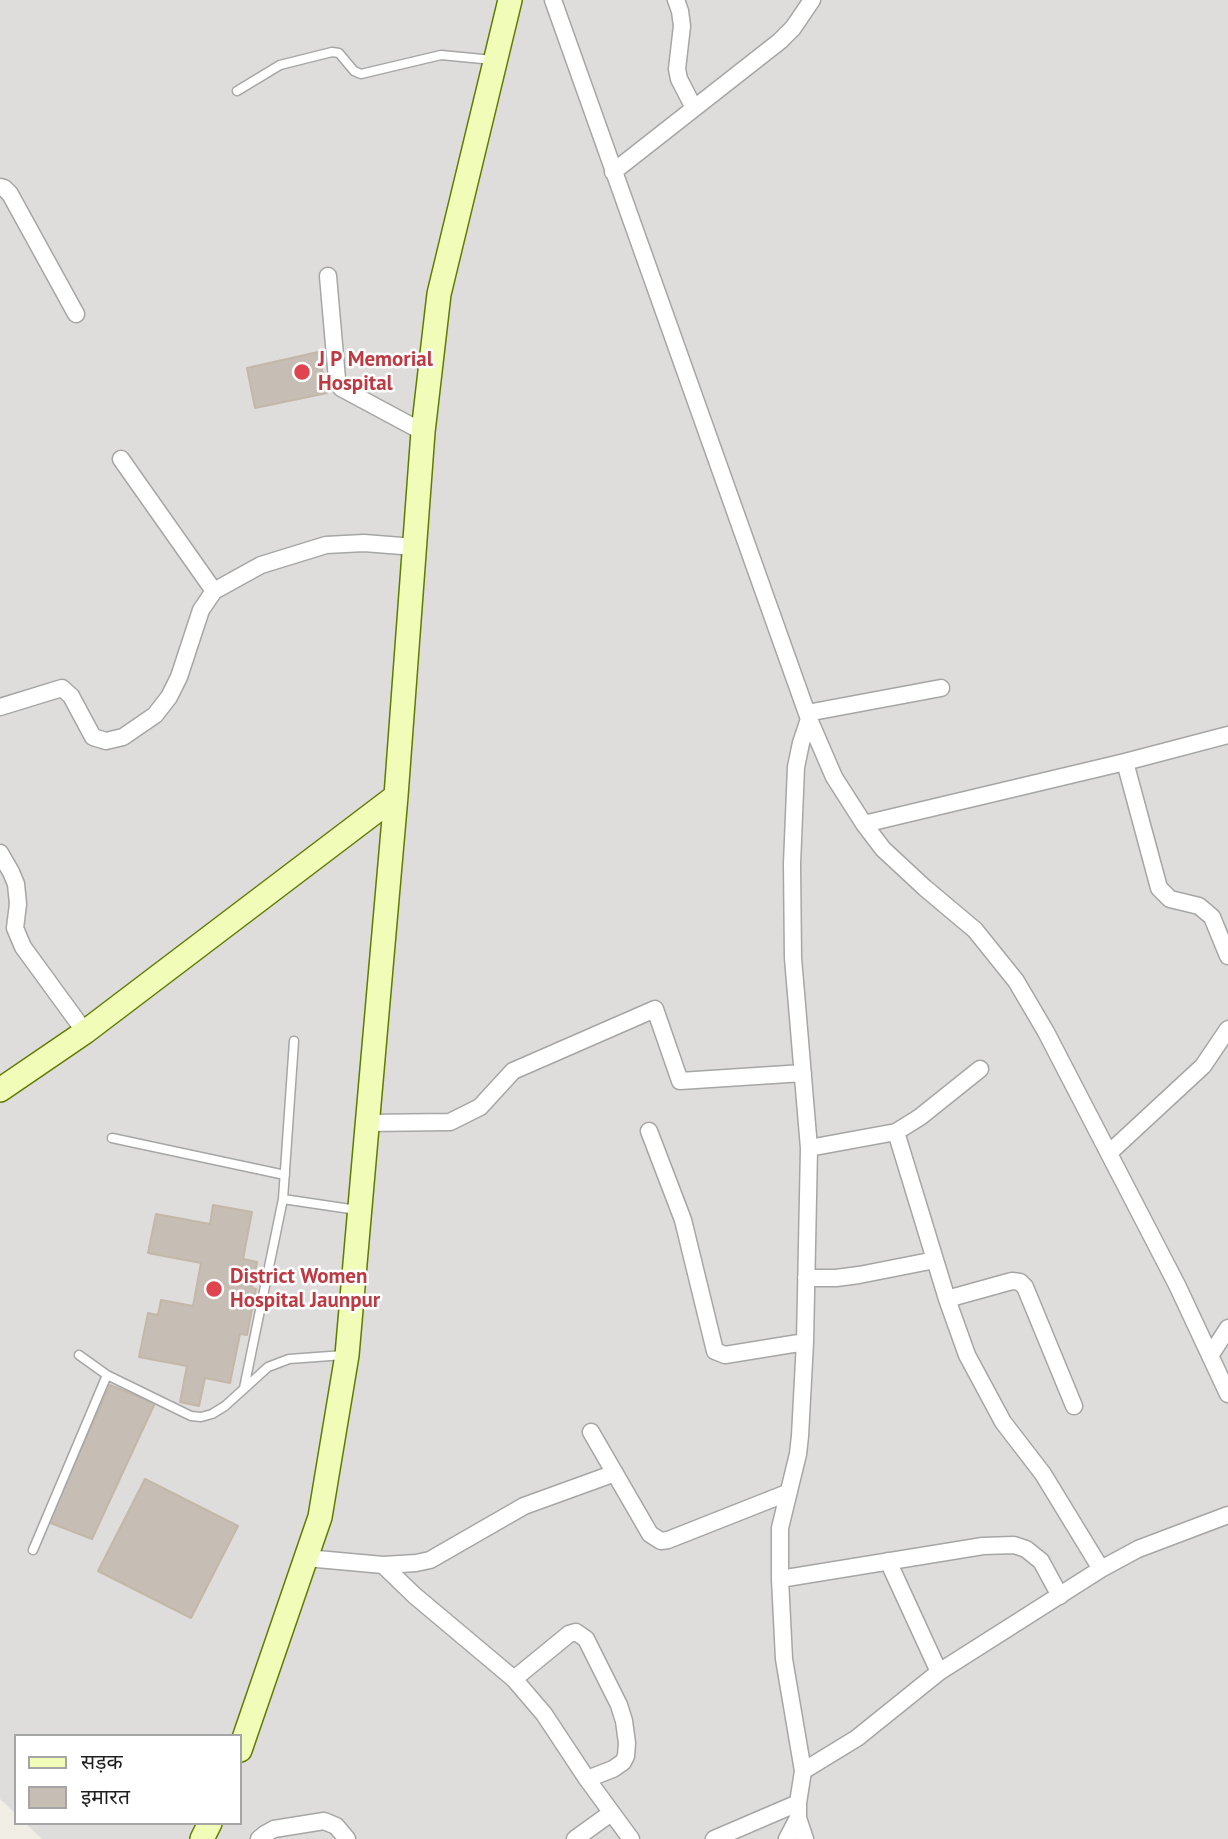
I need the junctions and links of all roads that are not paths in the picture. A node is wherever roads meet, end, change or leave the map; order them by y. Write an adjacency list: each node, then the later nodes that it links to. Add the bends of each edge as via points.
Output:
1 (510, 0): 5 (main road)
2 (554, 0): 8 (street)
3 (676, 0): 7 (street, via 682,26 677,69)
4 (812, 0): 7 (street, via 780,41)
5 (496, 60): 6 (lane, via 441,55 360,74 339,53 332,52 280,65); 12 (main road, via 439,294)
6 (237, 91)
7 (694, 108): 8 (street)
8 (613, 172): 18 (street)
9 (0, 187): 11 (street, via 10,194)
10 (328, 276): 12 (street, via 341,388)
11 (76, 314)
12 (423, 432): 14 (main road)
13 (121, 459): 15 (street)
14 (415, 547): 15 (street, via 326,545 261,565); 21 (main road)
15 (214, 592): 17 (street, via 201,610 169,697 155,715 123,737 106,741 93,737 62,688)
16 (941, 688): 18 (street)
17 (0, 707)
18 (808, 716): 22 (street, via 834,777); 29 (street, via 796,767 792,864 793,958)
19 (1228, 735): 20 (street)
20 (1125, 762): 22 (street); 24 (street, via 1159,888 1170,899 1199,906 1212,917)
21 (396, 796): 26 (main road); 31 (main road)
22 (864, 824): 36 (street, via 892,857 975,930 1016,981)
23 (0, 852): 26 (street, via 16,884 15,928 23,947)
24 (1228, 956)
25 (1228, 1029): 36 (street, via 1203,1066)
26 (85, 1032): 30 (main road)
27 (294, 1041): 37 (lane)
28 (980, 1069): 33 (street)
29 (803, 1073): 31 (street, via 680,1081 654,1009 513,1071 480,1108 450,1122); 35 (street)
30 (0, 1090)
31 (367, 1124): 39 (main road)
32 (649, 1131): 44 (street, via 683,1220 715,1351 725,1355)
33 (896, 1132): 35 (street); 40 (street)
34 (112, 1139): 37 (lane)
35 (809, 1148): 41 (street)
36 (1109, 1153): 47 (street)
37 (285, 1175): 38 (lane)
38 (283, 1199): 39 (lane); 49 (lane)
39 (359, 1210): 46 (main road)
40 (935, 1260): 41 (street, via 859,1275); 42 (street)
41 (806, 1278): 44 (street)
42 (947, 1299): 51 (street, via 1012,1280 1020,1282); 60 (street, via 967,1355 1003,1422 1042,1474)
43 (1228, 1328): 47 (street)
44 (805, 1342): 54 (street, via 798,1454)
45 (79, 1355): 48 (lane)
46 (347, 1355): 49 (lane, via 289,1359 268,1367); 57 (main road, via 320,1517)
47 (1210, 1356): 50 (street)
48 (107, 1375): 49 (lane, via 201,1417 225,1406); 56 (lane)
49 (244, 1388)
50 (1228, 1394)
51 (1074, 1406)
52 (591, 1432): 53 (street)
53 (615, 1473): 54 (street, via 650,1534 661,1541); 59 (street, via 524,1506 430,1560)
54 (787, 1493): 61 (street, via 780,1528)
55 (1228, 1515): 60 (street, via 1138,1549)
56 (33, 1550)
57 (306, 1558): 59 (street); 65 (main road)
58 (888, 1561): 61 (street); 62 (street, via 1014,1545 1041,1561); 63 (street)
59 (383, 1565): 64 (street)
60 (1101, 1569): 62 (street)
61 (780, 1579): 66 (street, via 784,1658)
62 (1060, 1596): 63 (street)
63 (939, 1672): 66 (street, via 857,1738)
64 (513, 1679): 67 (street, via 544,1714); 67 (street, via 569,1634 576,1632 586,1639 619,1705 627,1743 623,1762)
65 (242, 1744)
66 (803, 1771): 68 (street)
67 (587, 1779): 69 (street)
68 (798, 1811): 74 (street); 75 (street); 76 (street)
69 (611, 1813): 72 (street); 73 (street)
70 (259, 1839): 71 (street, via 274,1829 324,1821)
71 (347, 1839)
72 (575, 1839)
73 (631, 1839)
74 (714, 1839)
75 (787, 1839)
76 (805, 1839)

